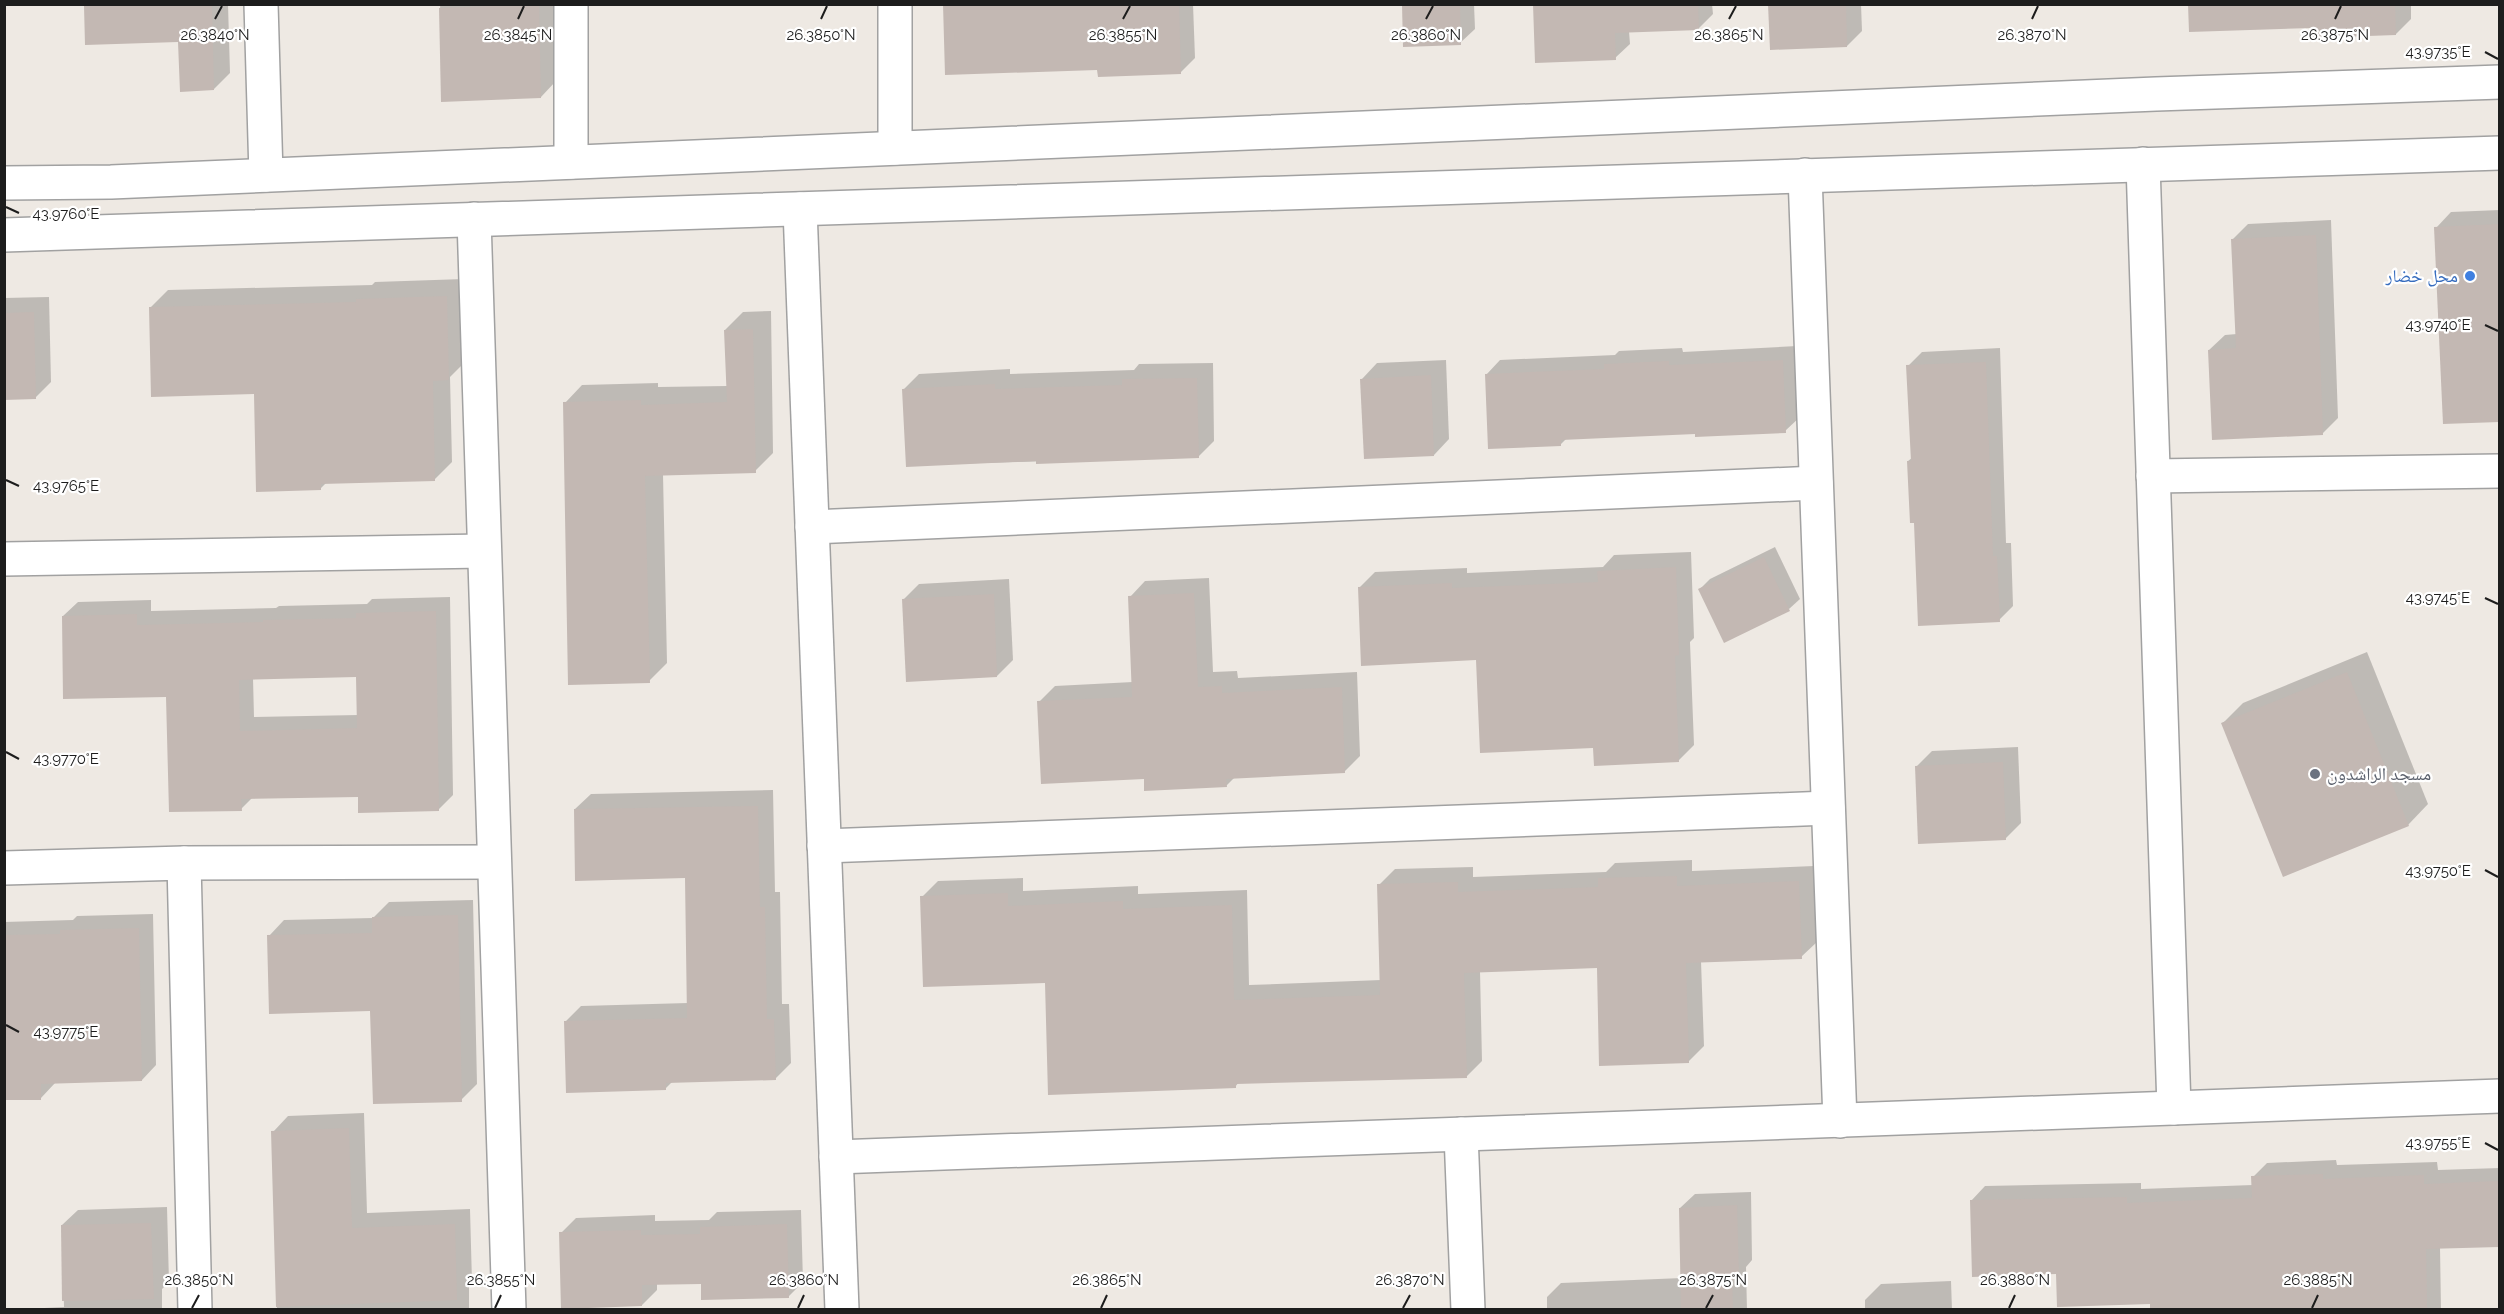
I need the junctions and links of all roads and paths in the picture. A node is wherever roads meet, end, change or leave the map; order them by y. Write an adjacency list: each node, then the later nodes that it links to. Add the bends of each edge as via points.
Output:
1 (261, 4): 9 (street)
2 (571, 4): 7 (street)
3 (895, 4): 5 (street)
4 (2499, 82): 5 (street, via 2156,93)
5 (895, 148): 7 (street)
6 (2499, 153): 8 (street)
7 (571, 162): 9 (street)
8 (2143, 164): 10 (street); 16 (street)
9 (266, 175): 11 (street)
10 (1805, 175): 12 (street); 17 (street)
11 (4, 183)
12 (800, 209): 13 (street); 18 (street)
13 (474, 219): 14 (street); 19 (street)
14 (4, 235)
15 (2499, 471): 16 (street)
16 (2153, 476): 27 (street)
17 (1816, 483): 18 (street); 21 (street)
18 (812, 527): 22 (street)
19 (484, 551): 20 (street); 23 (street)
20 (4, 560)
21 (1828, 808): 22 (street); 28 (street)
22 (824, 846): 30 (street)
23 (495, 862): 24 (street); 32 (street)
24 (184, 863): 25 (street); 31 (street)
25 (4, 868)
26 (2499, 1096): 27 (street)
27 (2174, 1108): 28 (street)
28 (1840, 1121): 29 (street)
29 (1461, 1134): 30 (street); 34 (street)
30 (836, 1157): 33 (street)
31 (195, 1310)
32 (509, 1310)
33 (842, 1310)
34 (1468, 1310)

